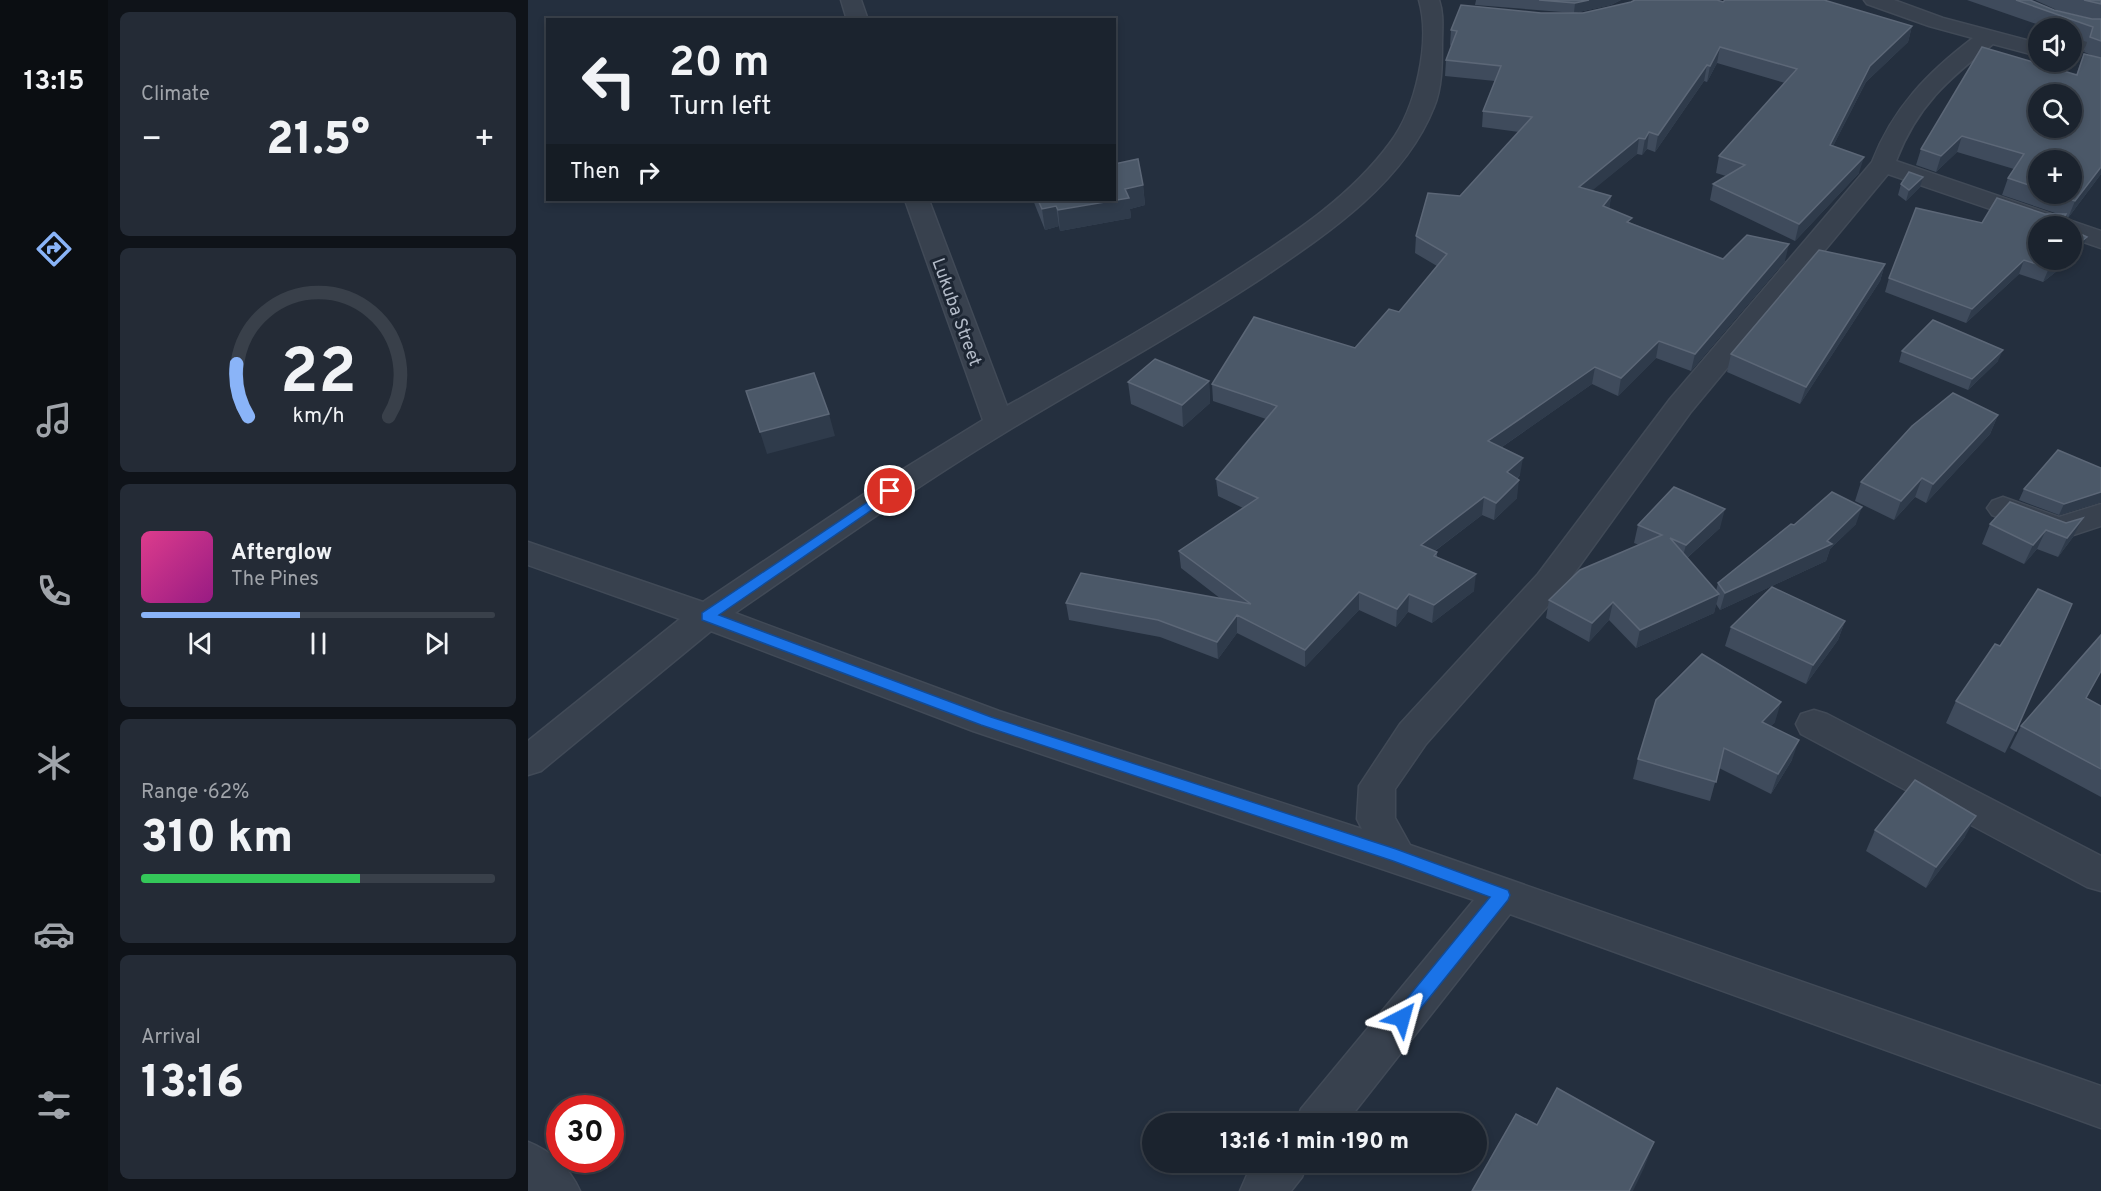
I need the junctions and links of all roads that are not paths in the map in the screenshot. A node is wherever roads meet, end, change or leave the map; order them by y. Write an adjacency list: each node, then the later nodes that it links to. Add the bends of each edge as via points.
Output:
1 (851, 0): 4 (street)
2 (1874, 0): 5 (street)
3 (1438, 8): 12 (street, via 1423,106 1402,144 1375,177 1316,230 1245,278 1180,320)
4 (857, 18)
5 (1989, 36): 6 (street); 7 (street, via 1937,76 1903,114)
6 (2028, 46)
7 (1882, 164): 9 (street); 19 (street, via 1680,406 1550,582 1413,734 1377,786 1376,819)
8 (918, 201): 12 (street, Lukuba Street)
9 (2034, 216)
10 (2082, 233): 11 (street)
11 (2101, 240)
12 (999, 423): 16 (street, via 890,491)
13 (2003, 508): 14 (street, via 2058,529)
14 (2101, 515)
15 (528, 553): 16 (street)
16 (707, 616): 18 (street); 19 (street, via 986,721)
17 (1814, 724): 20 (street)
18 (528, 762)
19 (1396, 856): 21 (street)
20 (2101, 875)
21 (1502, 895): 22 (street); 23 (street)
22 (2101, 1107)
23 (1326, 1113)
24 (528, 1164): 26 (street)
25 (1277, 1173): 27 (street)
26 (557, 1191)
27 (1263, 1191)

